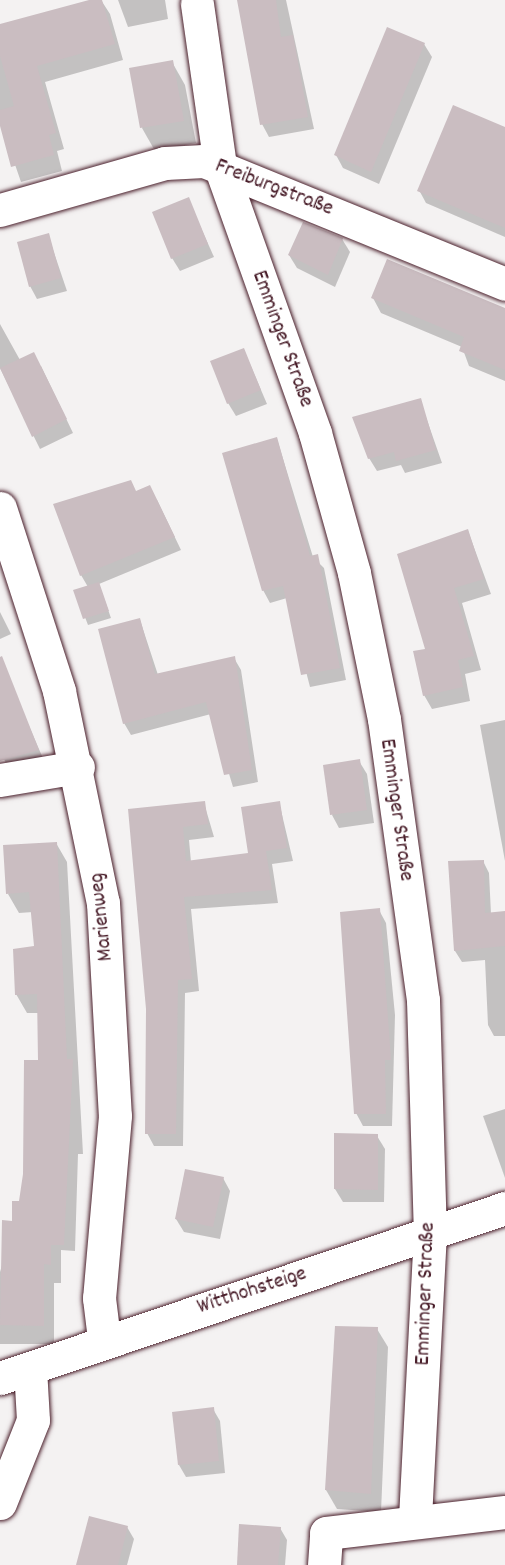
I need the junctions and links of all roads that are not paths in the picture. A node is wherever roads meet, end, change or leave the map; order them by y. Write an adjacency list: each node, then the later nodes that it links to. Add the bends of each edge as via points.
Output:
1 (197, 4): 2 (street, Emminger Straße)
2 (220, 166): 3 (street, Freiburgstraße, via 204,161 165,164); 4 (street, Freiburgstraße); 9 (street, Emminger Straße, via 315,433 354,573 384,719 423,1000)
3 (0, 210)
4 (505, 284)
5 (0, 508): 6 (street, Marienweg, via 10,527)
6 (78, 767): 7 (street); 10 (street, Marienweg, via 103,903 115,1116 99,1298)
7 (0, 780)
8 (505, 1208): 9 (street, Witthohsteige)
9 (430, 1232): 10 (street, Witthohsteige); 14 (street, Emminger Straße)
10 (104, 1339): 11 (street, Witthohsteige)
11 (15, 1373): 12 (street, via 33,1420)
12 (0, 1503)
13 (505, 1512): 14 (street)
14 (415, 1519): 15 (street, via 327,1533)
15 (324, 1565)

